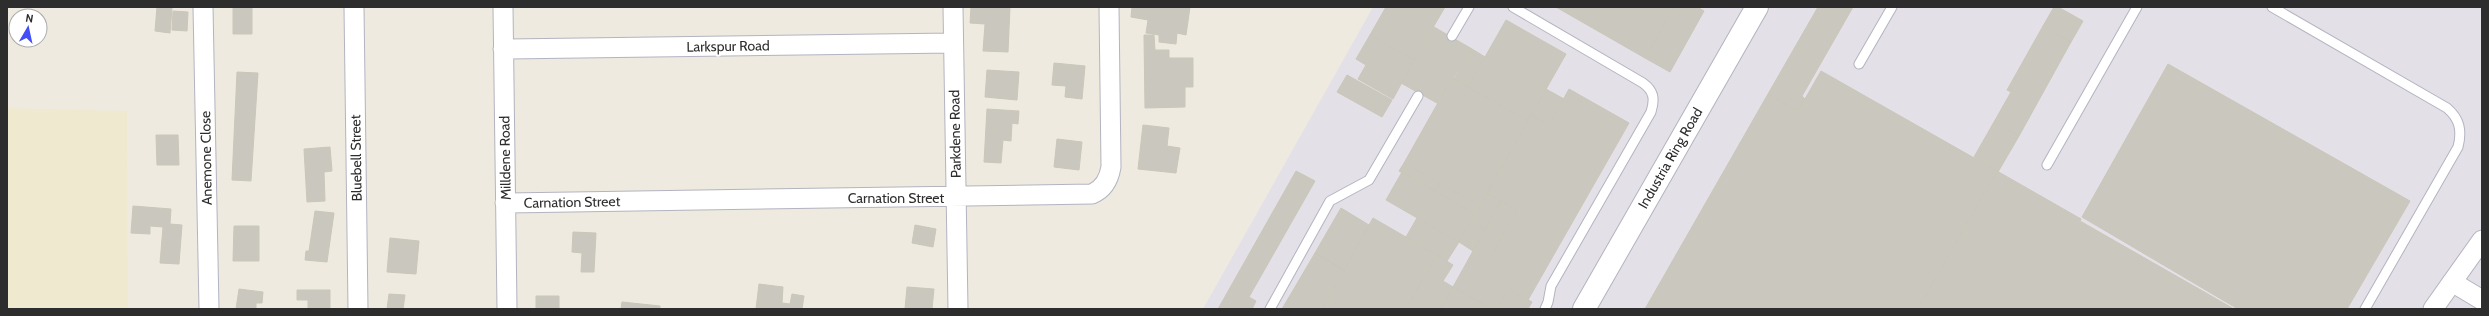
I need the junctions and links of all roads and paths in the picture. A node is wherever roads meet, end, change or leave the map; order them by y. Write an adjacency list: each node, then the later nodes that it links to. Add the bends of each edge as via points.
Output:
1 (203, 7): 23 (street, Anemone Close)
2 (354, 7): 24 (street, Bluebell Street)
3 (503, 7): 14 (street, Milldene Road)
4 (953, 7): 13 (street, Parkdene Road)
5 (1109, 7): 18 (street, Carnation Street, via 1111,167 1110,175 1103,187 1088,195)
6 (1470, 7): 12 (lane)
7 (1513, 7): 28 (lane, via 1643,83 1653,92 1654,97 1651,112 1551,286)
8 (1757, 7): 29 (street, Industria Ring Road)
9 (1892, 7): 15 (lane)
10 (2138, 7): 17 (lane)
11 (2272, 7): 30 (lane, via 2447,108 2458,120 2458,147)
12 (1452, 36)
13 (953, 43): 14 (street, Larkspur Road); 18 (street, Parkdene Road)
14 (503, 49): 19 (street, Milldene Road)
15 (1859, 64)
16 (1418, 96): 27 (lane, via 1369,180 1330,201)
17 (2046, 165)
18 (956, 198): 19 (street, Carnation Street); 26 (street, Parkdene Road)
19 (505, 203): 25 (street, Milldene Road)
20 (2482, 240): 21 (street)
21 (2452, 282): 22 (street); 31 (street)
22 (2482, 300)
23 (209, 309)
24 (358, 309)
25 (507, 309)
26 (958, 309)
27 (1270, 309)
28 (1545, 309)
29 (1584, 309)
30 (2365, 309)
31 (2433, 309)

